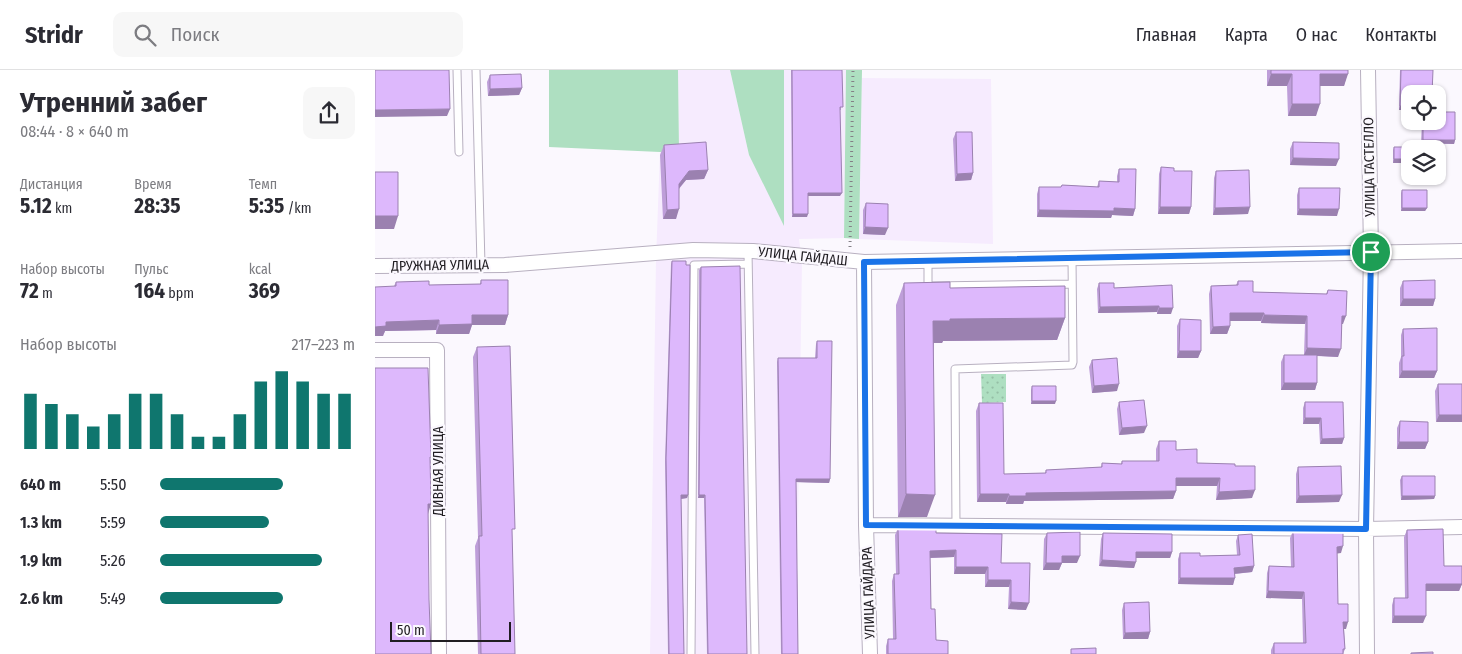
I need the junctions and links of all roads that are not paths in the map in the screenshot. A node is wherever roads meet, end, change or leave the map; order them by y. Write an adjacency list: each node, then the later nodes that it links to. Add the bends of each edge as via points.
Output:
1 (457, 70): 4 (lane)
2 (476, 70): 11 (lane)
3 (1368, 70): 5 (street, УЛИЦА ГАСТЕЛЛО)
4 (459, 152)
5 (1371, 252): 6 (street, УЛИЦА ГАЙДАШ); 8 (street, УЛИЦА ГАЙДАШ); 19 (street, УЛИЦА ГАСТЕЛЛО)
6 (1462, 252)
7 (748, 258): 9 (street, УЛИЦА ГАЙДАШ); 12 (street, УЛИЦА ГАЙДАШ, via 693,250); 21 (lane, via 694,265); 22 (lane)
8 (1072, 258): 10 (street, УЛИЦА ГАЙДАШ); 14 (lane)
9 (857, 261): 10 (street, УЛИЦА ГАЙДАШ); 16 (street, УЛИЦА ГАЙДАРА)
10 (928, 261): 14 (lane, via 928,282 932,286)
11 (481, 265): 12 (street, ДРУЖНАЯ УЛИЦА); 13 (street, ДРУЖНАЯ УЛИЦА)
12 (505, 265)
13 (375, 266)
14 (1072, 284): 17 (lane, via 1072,365 955,368)
15 (375, 350): 20 (street, ДИВНАЯ УЛИЦА, via 437,350)
16 (866, 525): 17 (street); 23 (street, УЛИЦА ГАЙДАРА)
17 (956, 526): 19 (street)
18 (1462, 527): 19 (street)
19 (1366, 529): 24 (street, УЛИЦА ГАСТЕЛЛО)
20 (439, 654)
21 (691, 654)
22 (755, 654)
23 (870, 654)
24 (1367, 654)

